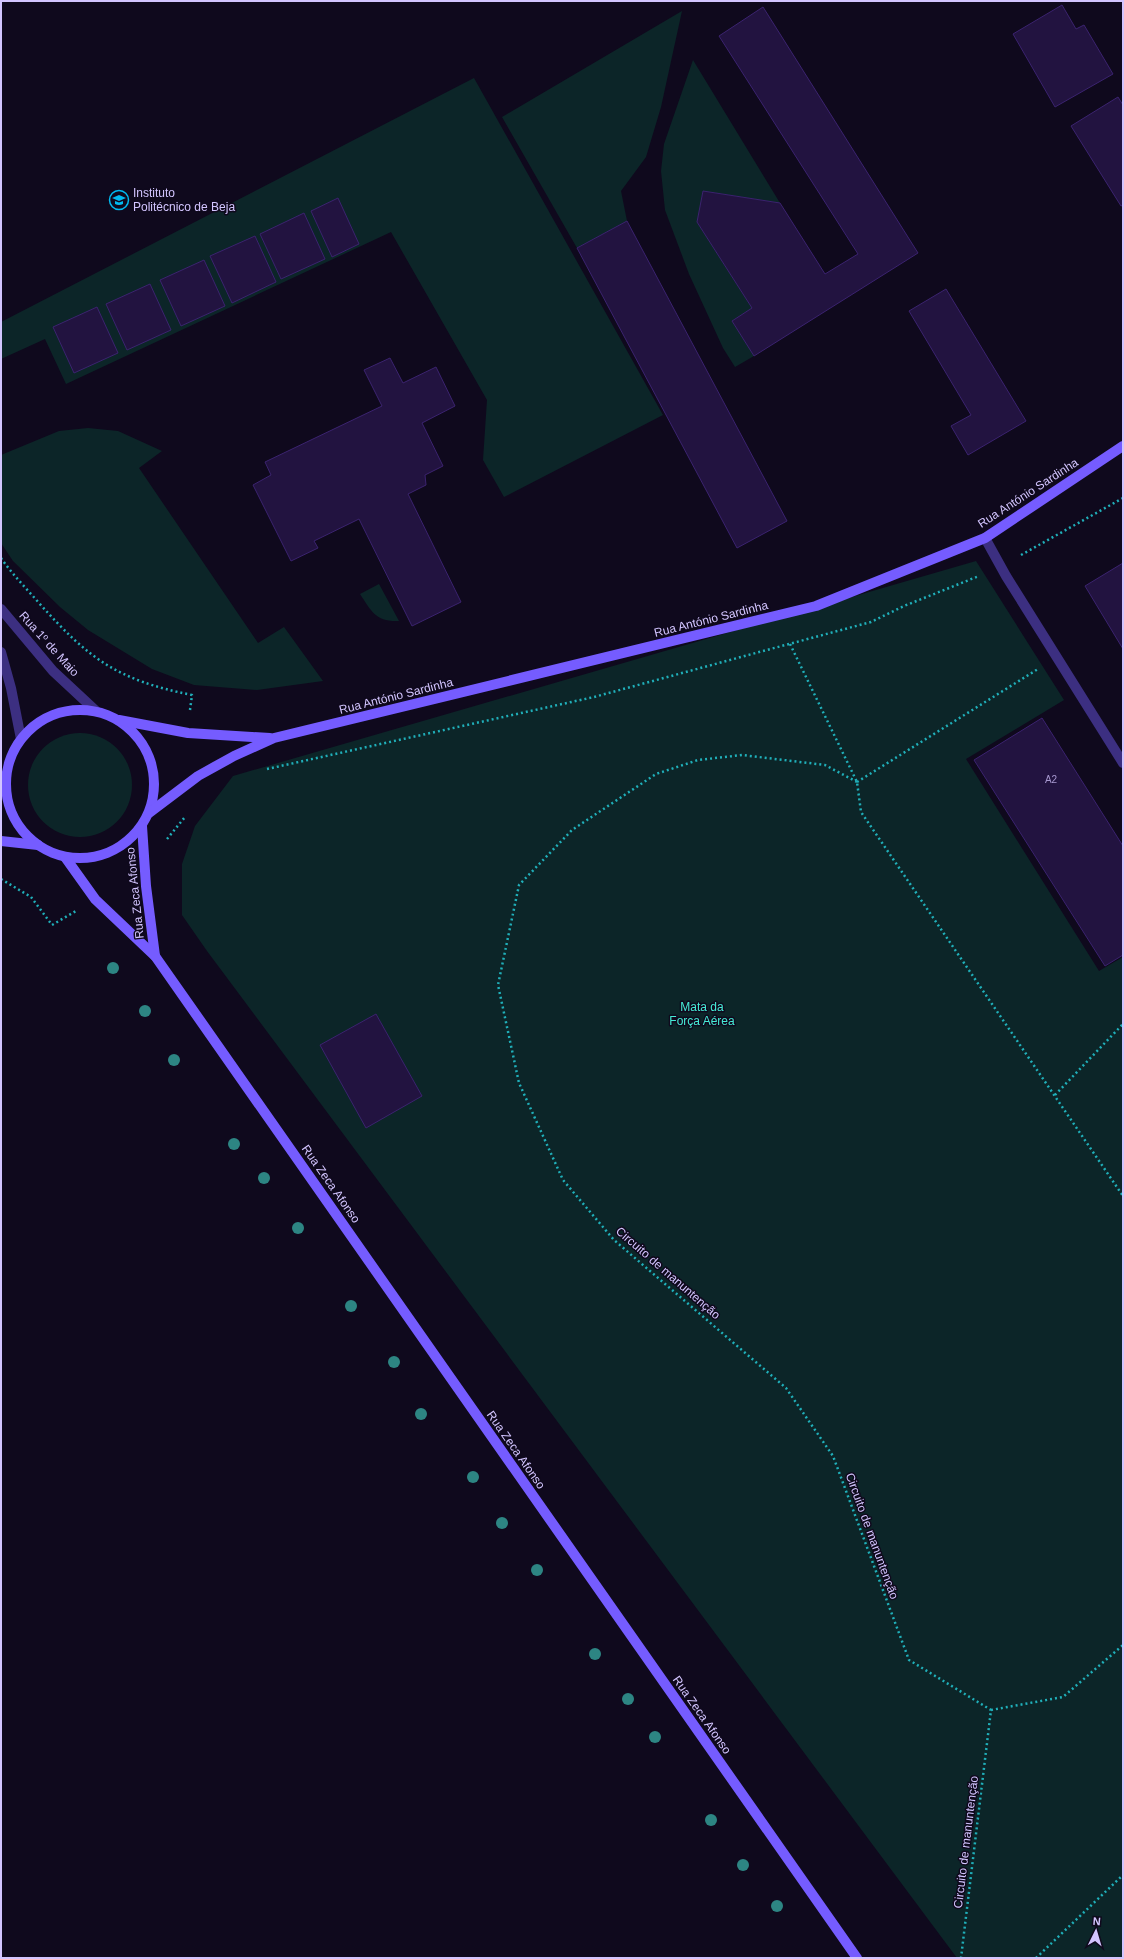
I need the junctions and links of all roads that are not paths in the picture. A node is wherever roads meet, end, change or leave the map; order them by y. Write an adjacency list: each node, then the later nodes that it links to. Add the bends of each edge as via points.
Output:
1 (1123, 446): 2 (main road, Rua António Sardinha)
2 (985, 538): 7 (main road, Rua António Sardinha, via 816,606); 9 (street, via 1056,657)
3 (1, 609): 5 (street, Rua 1º de Maio, via 53,671)
4 (1, 652): 8 (street)
5 (96, 711): 6 (main road, Rua António Sardinha); 8 (main road, Rua António Sardinha, via 75,710 54,714 36,724)
6 (119, 720): 7 (main road, Rua António Sardinha, via 188,733); 12 (main road, Rua António Sardinha, via 135,734 150,758 154,772 154,793)
7 (274, 738): 12 (main road, Rua António Sardinha, via 198,776)
8 (21, 739): 11 (main road, Rua António Sardinha)
9 (1119, 746): 10 (street)
10 (1123, 763)
11 (4, 773): 15 (main road, Rua António Sardinha, via 11,814 23,831)
12 (149, 813): 13 (main road, Rua António Sardinha)
13 (142, 826): 16 (main road, Rua António Sardinha, via 127,842 108,853 86,858); 17 (main road, Rua Zeca Afonso)
14 (1, 841): 15 (main road)
15 (38, 845): 16 (main road, Rua António Sardinha)
16 (65, 857): 17 (main road, Rua Zeca Afonso, via 95,899)
17 (155, 956): 18 (main road, Rua Zeca Afonso)
18 (857, 1958)

